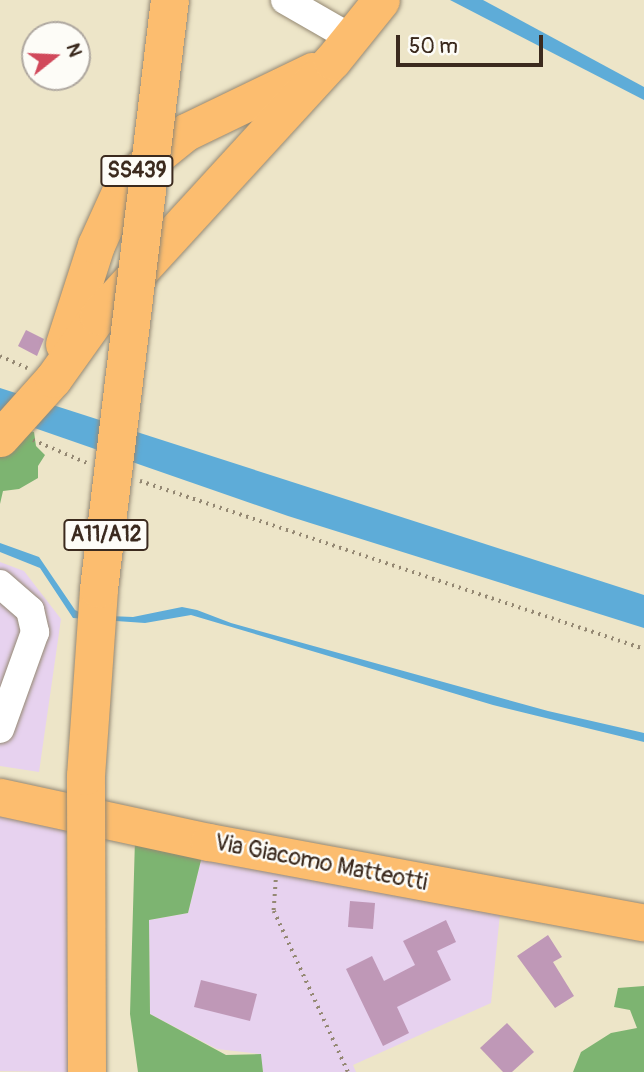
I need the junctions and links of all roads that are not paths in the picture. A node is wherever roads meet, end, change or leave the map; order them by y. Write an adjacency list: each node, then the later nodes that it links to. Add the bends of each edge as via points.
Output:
1 (170, 0): 13 (highway, A11/A12, bridge, via 99,589 86,776)
2 (194, 0): 14 (highway, A11/A12, via 125,590 111,773)
3 (285, 0): 5 (street)
4 (381, 0): 5 (main road, SS439)
5 (342, 49): 6 (main road, SS439, via 98,316); 6 (main road, SS439, via 186,132 125,181 96,245)
6 (54, 379): 7 (main road, SS439)
7 (4, 434)
8 (0, 584): 9 (street, via 30,610 35,632)
9 (9, 673): 10 (street)
10 (0, 729)
11 (0, 797): 12 (main road, Via Giacomo Matteotti, via 278,855)
12 (644, 923)
13 (87, 1072)
14 (113, 1072)

